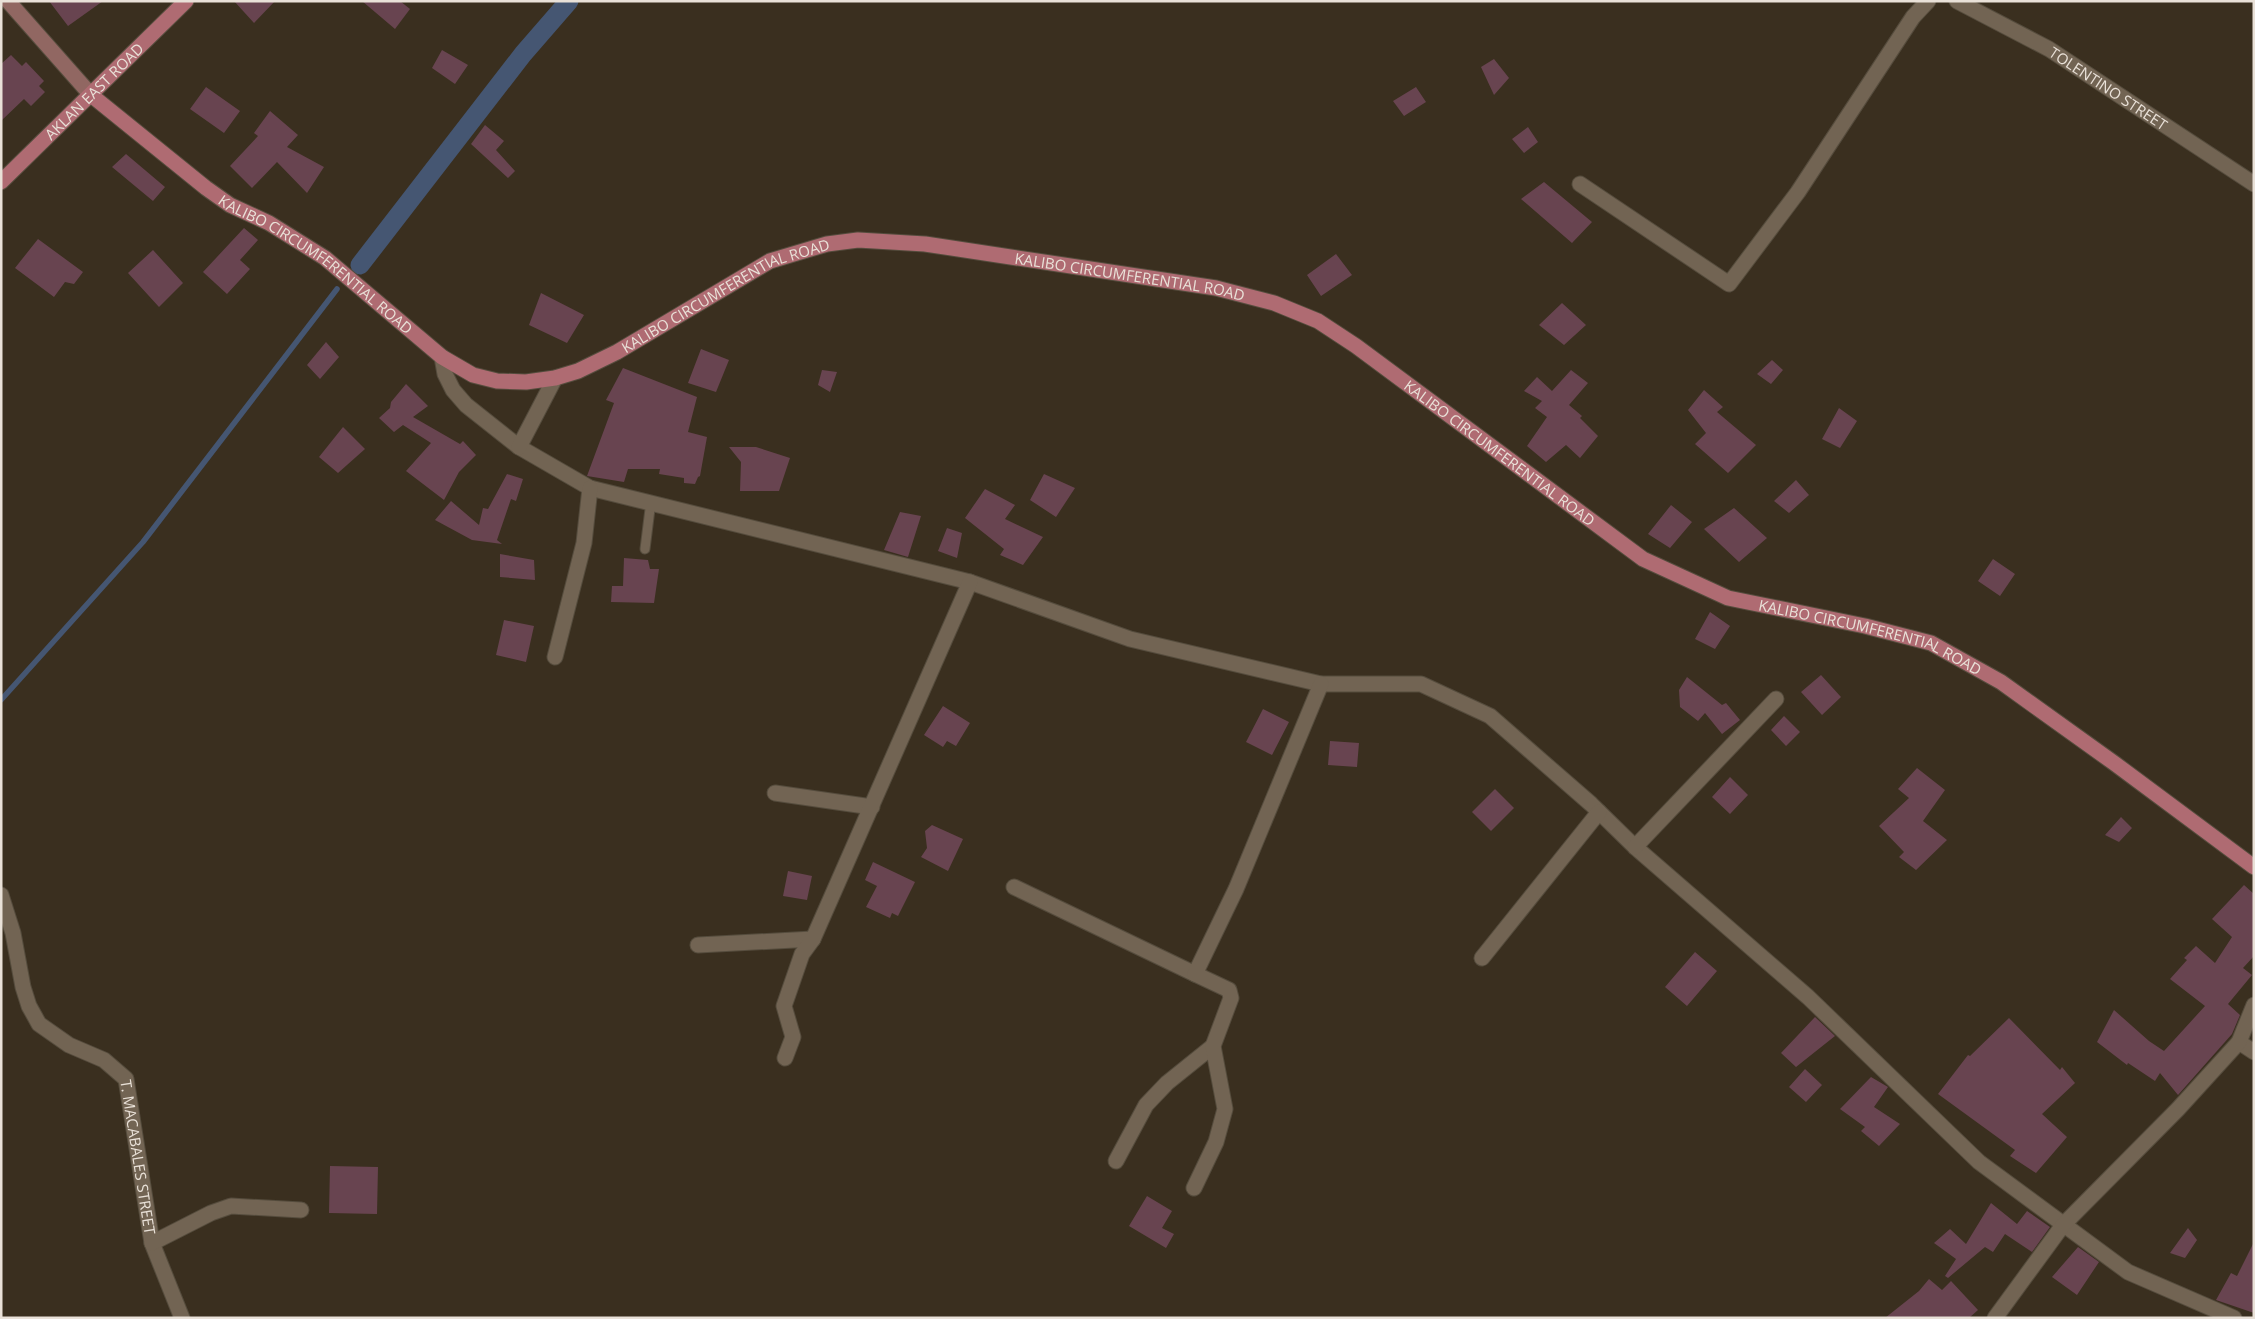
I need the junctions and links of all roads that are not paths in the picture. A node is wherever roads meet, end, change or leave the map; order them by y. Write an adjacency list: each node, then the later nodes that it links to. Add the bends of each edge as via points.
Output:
1 (8, 1): 5 (main road, KALIBO CIRCUMFERENTIAL ROAD)
2 (186, 1): 5 (main road, AKLAN EAST ROAD)
3 (1928, 1): 7 (street, via 1913,17 1798,192 1729,284)
4 (1957, 1): 8 (street, TOLENTINO STREET, via 2050,49)
5 (91, 95): 6 (main road, AKLAN EAST ROAD); 9 (main road, KALIBO CIRCUMFERENTIAL ROAD, via 214,194 325,258)
6 (1, 182)
7 (1580, 184)
8 (2254, 184)
9 (442, 357): 10 (main road, KALIBO CIRCUMFERENTIAL ROAD, via 473,375 497,381); 11 (street, via 445,374 453,390 466,405)
10 (555, 378): 11 (street); 23 (main road, KALIBO CIRCUMFERENTIAL ROAD, via 578,371 616,352 770,261 827,244 858,240 925,244 1077,266 1216,288 1274,303 1318,321 1356,346 1642,559 1728,598 1931,643 2001,682)
11 (519, 447): 12 (street)
12 (590, 488): 13 (street); 16 (street, via 584,543)
13 (650, 501): 14 (lane); 15 (street)
14 (646, 549)
15 (970, 582): 17 (street, via 1130,639); 20 (street)
16 (555, 657)
17 (1321, 684): 21 (street, via 1421,684 1457,699 1490,716); 29 (street, via 1236,889)
18 (1776, 699): 22 (street)
19 (775, 793): 20 (street)
20 (872, 807): 26 (street)
21 (1599, 812): 22 (street); 28 (street)
22 (1635, 847): 38 (street, via 1808,997 1979,1162)
23 (2254, 867)
24 (1014, 887): 29 (street)
25 (1, 895): 39 (street, T. MACABALES STREET, via 13,933 23,987 39,1024 69,1045 104,1060 126,1079)
26 (814, 939): 27 (street); 34 (street, via 802,954 784,1006 793,1037)
27 (698, 945)
28 (1482, 958)
29 (1195, 974): 32 (street, via 1229,990 1231,998)
30 (2254, 1005): 31 (street)
31 (2239, 1042): 33 (street); 38 (street)
32 (1213, 1046): 35 (street, via 1166,1083 1146,1105); 36 (street, via 1225,1109 1216,1142)
33 (2254, 1052)
34 (785, 1058)
35 (1116, 1161)
36 (1194, 1188)
37 (301, 1210): 39 (street, via 231,1206)
38 (2063, 1225): 41 (street); 42 (street, via 2128,1272)
39 (152, 1243): 40 (street, T. MACABALES STREET)
40 (182, 1318)
41 (1995, 1318)
42 (2234, 1318)

